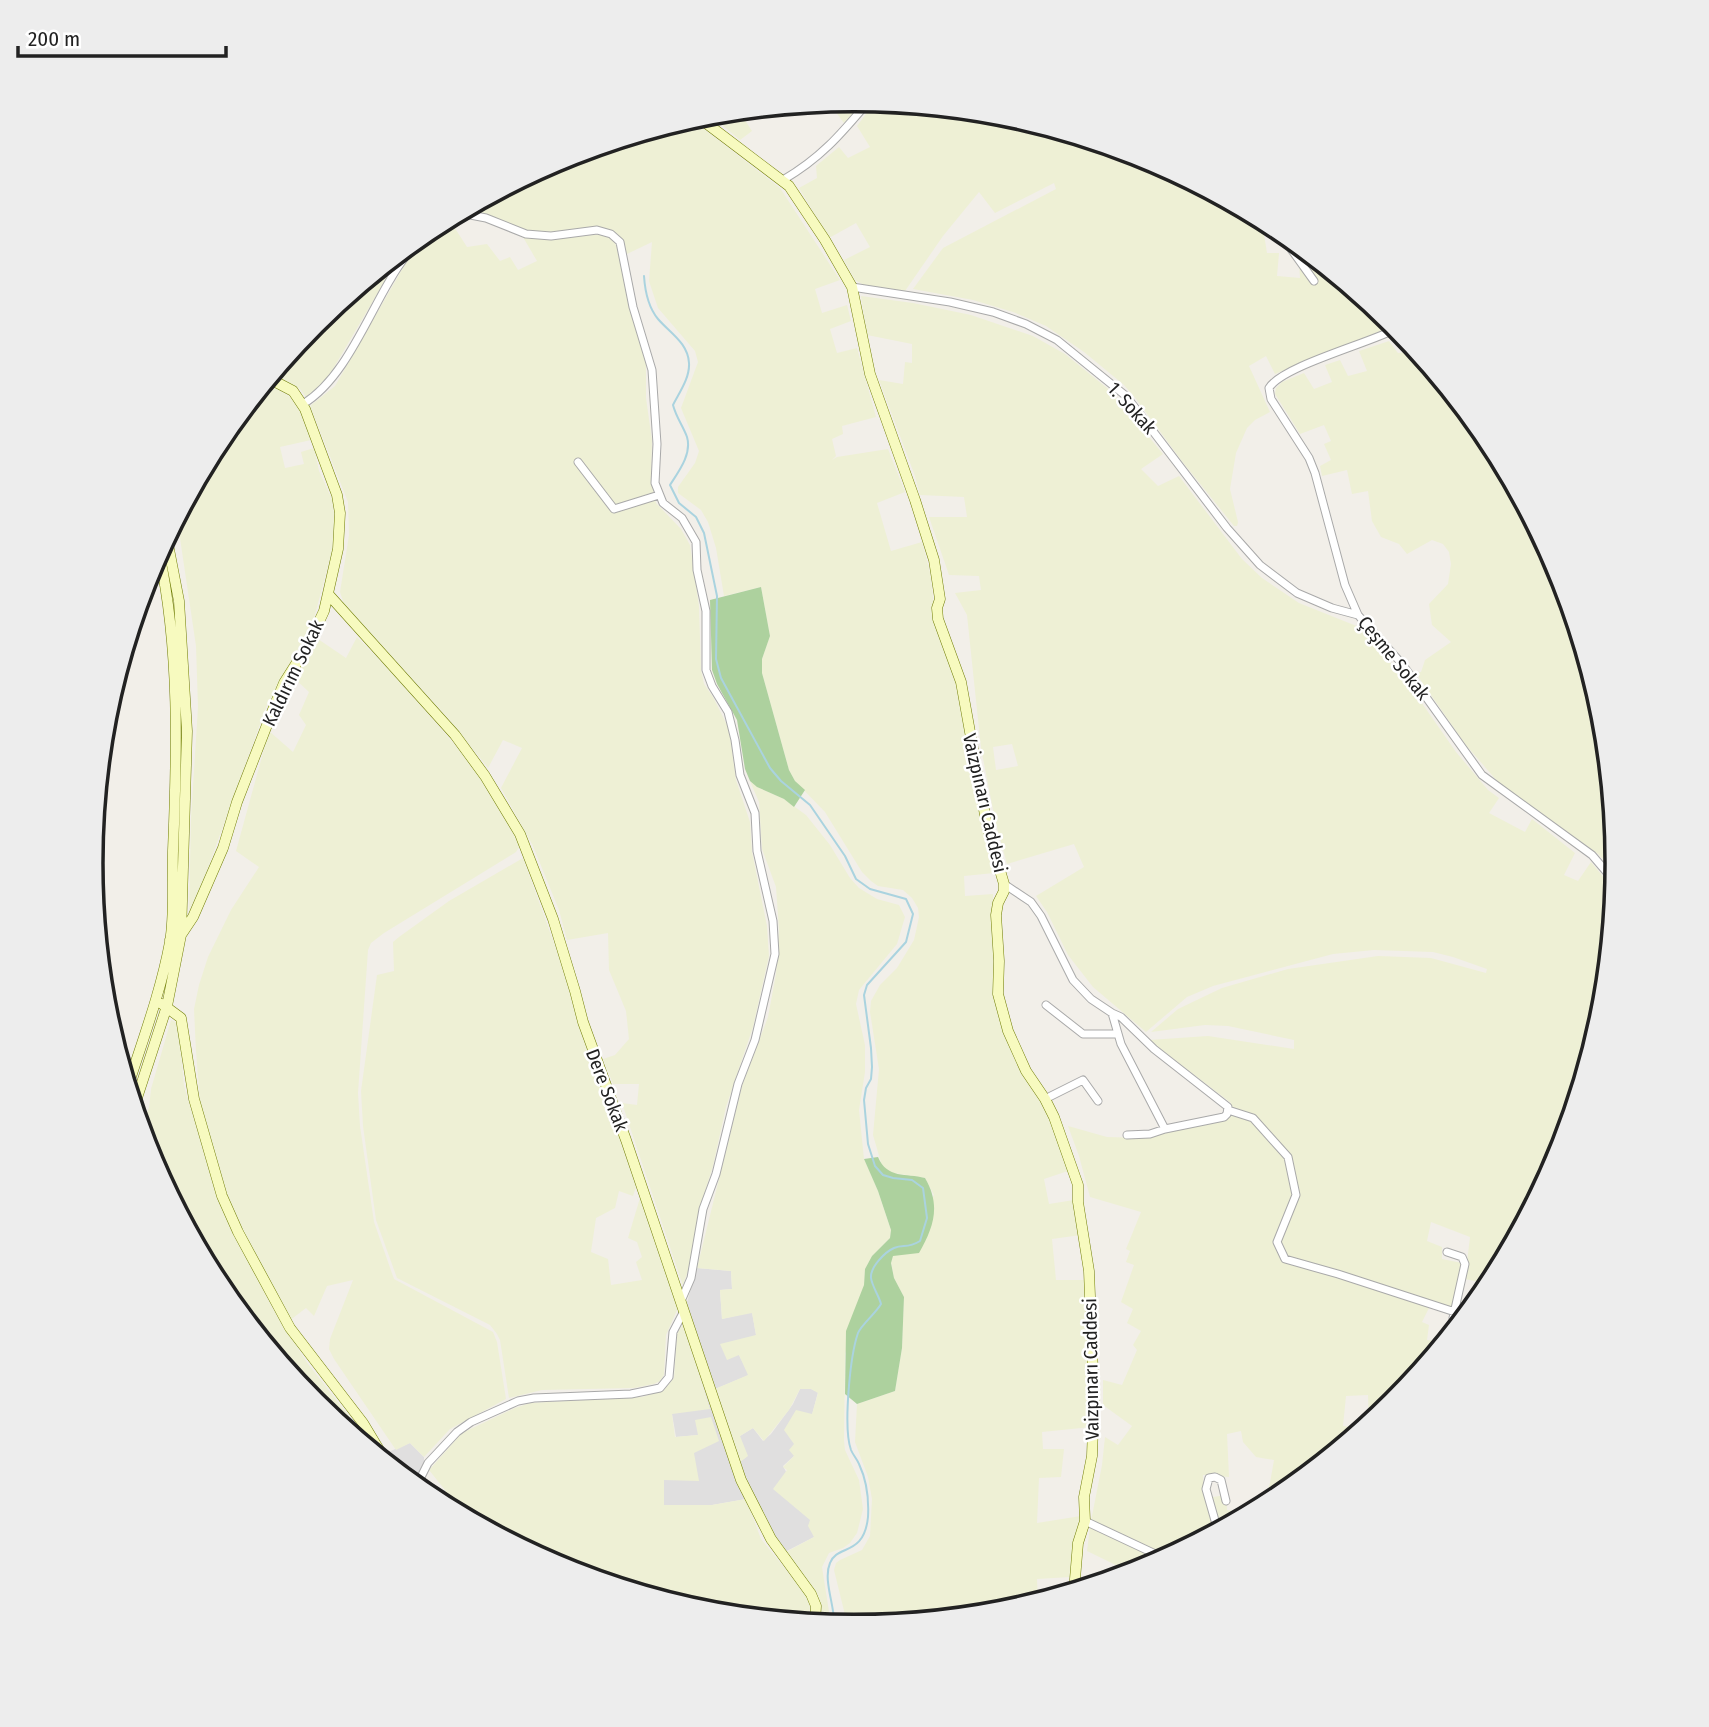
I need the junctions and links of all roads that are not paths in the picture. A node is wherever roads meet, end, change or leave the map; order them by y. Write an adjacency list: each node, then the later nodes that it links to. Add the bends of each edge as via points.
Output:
1 (859, 112): 3 (street, via 827,149)
2 (711, 127): 3 (street, Vaizpınarı Caddesi)
3 (783, 180): 8 (street, Vaizpınarı Caddesi)
4 (474, 216): 13 (street, via 526,234 597,230 620,242 652,370)
5 (1296, 256): 7 (street)
6 (401, 264): 11 (street, via 332,377)
7 (1314, 281)
8 (852, 287): 17 (street, 1. Sokak, via 983,310 1057,340 1126,396 1260,565 1297,593); 19 (street, Vaizpınarı Caddesi, via 870,374 934,560 938,619 961,682 987,826)
9 (1387, 333): 17 (street, Çeşme Sokak, via 1293,371 1269,388 1315,473 1345,585)
10 (277, 383): 11 (street, via 293,391)
11 (303, 404): 16 (street, Kaldırım Sokak, via 339,503 338,550)
12 (578, 462): 13 (street, via 614,509)
13 (659, 495): 35 (street, via 682,518 696,542 707,621 706,670 728,712 740,775 753,804 757,851 775,940 758,1030 734,1096 703,1209)
14 (169, 556): 20 (street, via 179,601 187,732)
15 (163, 570): 21 (street, via 169,599 174,689)
16 (329, 595): 20 (street, Kaldırım Sokak, via 317,629 284,683 223,848); 35 (street, Dere Sokak, via 455,735 520,834)
17 (1359, 615): 18 (street, Çeşme Sokak, via 1403,665 1482,775 1592,855)
18 (1606, 871)
19 (1004, 884): 25 (street, via 1035,906 1073,980); 29 (street, Vaizpınarı Caddesi, via 996,915 998,994 1016,1052)
20 (181, 935): 21 (street); 24 (street, Kaldırım Sokak)
21 (170, 940): 22 (street)
22 (156, 1000): 24 (street); 27 (street)
23 (1046, 1005): 26 (street, via 1083,1034)
24 (167, 1006): 28 (street, Kaldırım Sokak); 38 (street, via 181,1018 194,1099 237,1232 290,1328)
25 (1112, 1013): 26 (street); 31 (street, via 1223,1101)
26 (1117, 1034): 32 (street)
27 (133, 1071)
28 (139, 1092)
29 (1045, 1099): 30 (street, via 1083,1080); 41 (street, Vaizpınarı Caddesi, via 1078,1185 1089,1271 1093,1455)
30 (1098, 1101)
31 (1228, 1111): 32 (street, via 1224,1117); 36 (street, via 1253,1118 1288,1157 1296,1195 1277,1242 1285,1259)
32 (1165, 1129): 33 (street)
33 (1127, 1135)
34 (1447, 1252): 36 (street, via 1462,1257 1465,1264)
35 (683, 1306): 39 (street, via 673,1332 669,1377 660,1388 518,1401 457,1432); 45 (street, Dere Sokak, via 741,1480 771,1539 811,1594)
36 (1455, 1312): 37 (street)
37 (1455, 1316)
38 (373, 1440)
39 (421, 1477)
40 (1226, 1501): 42 (street, via 1221,1480 1209,1478 1206,1489)
41 (1084, 1521): 43 (street); 44 (street, Vaizpınarı Caddesi)
42 (1215, 1522)
43 (1153, 1553)
44 (1074, 1581)
45 (815, 1613)

